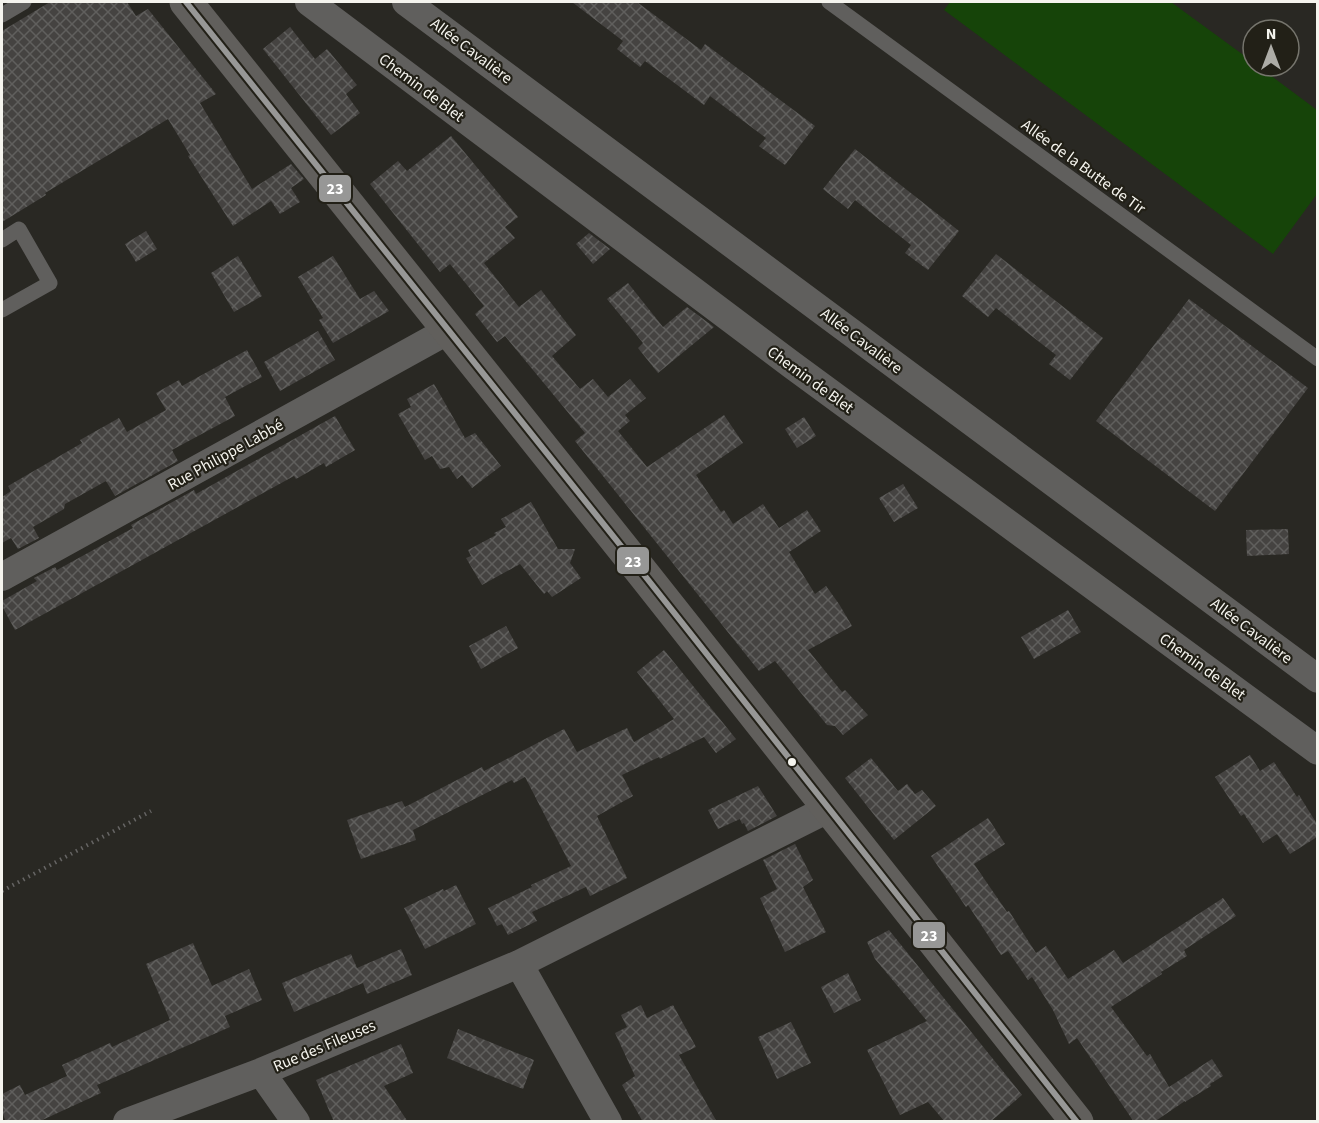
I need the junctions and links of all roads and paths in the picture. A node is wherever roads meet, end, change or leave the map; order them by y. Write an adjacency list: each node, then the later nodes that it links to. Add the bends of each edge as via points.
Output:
1 (24, 2): 6 (lane)
2 (186, 2): 9 (main road)
3 (309, 2): 13 (street, Chemin de Blet, via 792,365)
4 (406, 2): 12 (street, Allée Cavalière)
5 (830, 2): 10 (lane, Allée de la Butte de Tir)
6 (2, 15)
7 (2, 240): 8 (lane, via 19,229 50,283)
8 (2, 310)
9 (449, 330): 11 (street, Rue Philippe Labbé); 14 (main road)
10 (1317, 359)
11 (2, 577)
12 (1317, 679)
13 (1317, 751)
14 (828, 809): 17 (street, Rue des Fileuses); 22 (main road)
15 (151, 811): 16 (path)
16 (2, 891)
17 (519, 964): 18 (street, Rue des Fileuses); 21 (street)
18 (261, 1072): 19 (street, Rue des Fileuses); 20 (street)
19 (127, 1122)
20 (296, 1122)
21 (608, 1122)
22 (1077, 1122)

